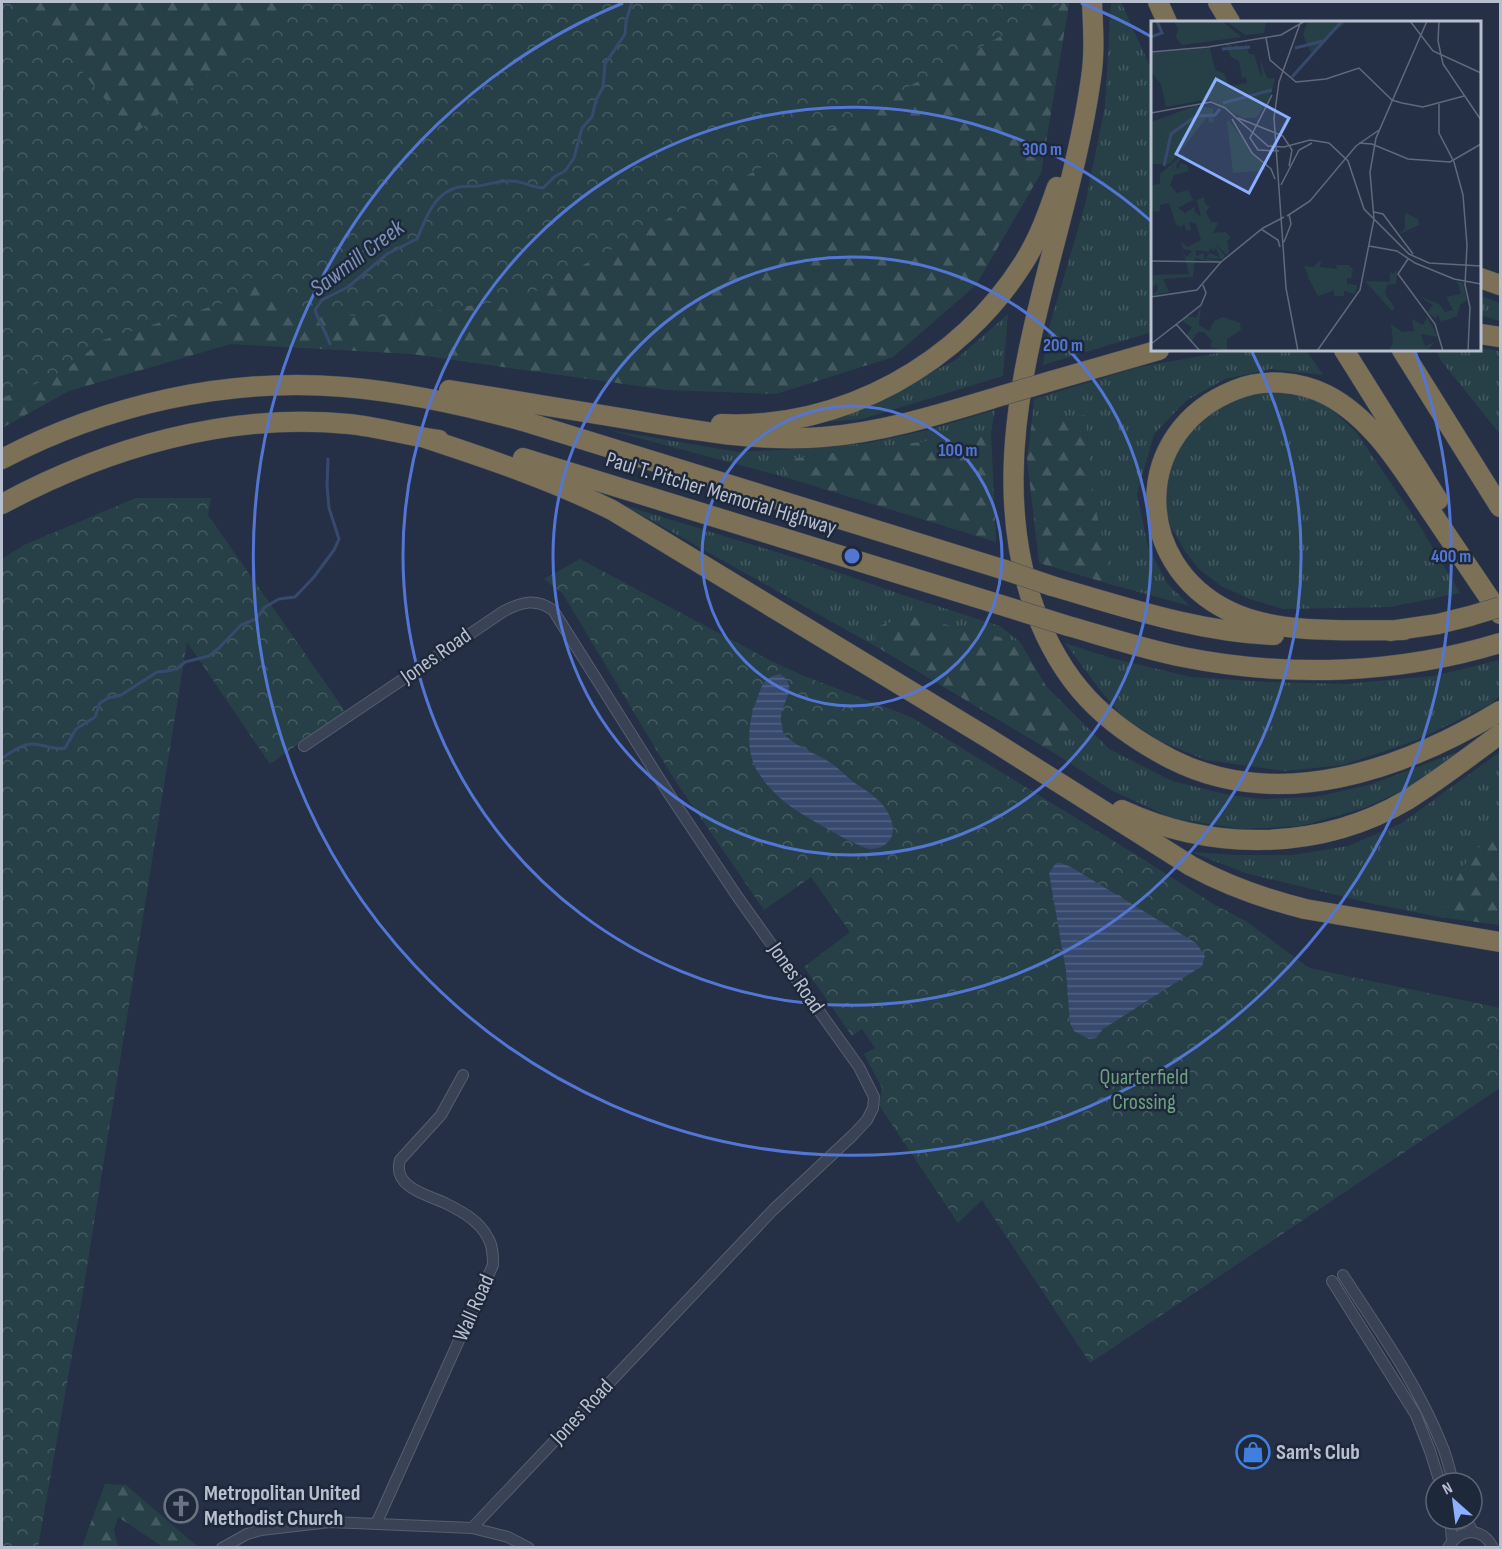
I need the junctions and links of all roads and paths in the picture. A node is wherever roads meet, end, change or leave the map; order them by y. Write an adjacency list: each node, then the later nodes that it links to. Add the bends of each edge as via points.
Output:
1 (1092, 2): 8 (highway)
2 (1158, 2): 5 (highway)
3 (1211, 2): 6 (highway)
4 (1218, 2): 7 (highway)
5 (1167, 21)
6 (1220, 21)
7 (1229, 21)
8 (1092, 75): 17 (highway, via 1046,220 1024,261 983,316 926,364 867,396 801,417 732,424); 27 (highway, via 1026,366 1013,473 1019,556 1045,636 1061,665 1111,722 1143,744 1183,765 1257,783 1294,784 1379,768 1422,753)
9 (1481, 279): 10 (highway)
10 (1500, 285)
11 (1481, 334): 12 (highway)
12 (1500, 337)
13 (1156, 351): 17 (highway, bridge, via 909,423 861,433 748,437)
14 (1345, 351): 22 (highway)
15 (1403, 351): 21 (highway)
16 (262, 386): 17 (highway, via 343,379 406,383); 19 (highway, Paul T. Pitcher Memorial Highway, via 211,391 128,409 63,430); 25 (highway, Paul T. Pitcher Memorial Highway, bridge, via 344,386 458,404 1144,613 1269,635 1353,636)
17 (619, 418)
18 (425, 438): 20 (highway, Paul T. Pitcher Memorial Highway, via 350,424 304,422 218,429 116,453); 26 (highway, Paul T. Pitcher Memorial Highway, bridge, via 514,455 1068,626 1183,657 1272,669 1317,670 1423,661); 29 (highway, via 511,466 612,510)
19 (2, 459)
20 (2, 504)
21 (1500, 507)
22 (1500, 600)
23 (1500, 607): 25 (highway, Paul T. Pitcher Memorial Highway, bridge)
24 (1500, 614): 25 (highway, via 1387,449 1349,410 1328,395 1309,387 1265,382 1244,386 1201,407 1169,446 1155,492 1159,532 1192,586 1231,612 1281,626 1338,631)
25 (1404, 630)
26 (1495, 645)
27 (1500, 711)
28 (1500, 734): 29 (highway, via 1406,800 1376,816 1311,836 1250,841 1210,838 1147,822)
29 (988, 738): 31 (highway, via 1220,881 1305,909)
30 (304, 746): 38 (street, Jones Road, via 504,611 528,602 544,604 553,610 737,896 859,1067 874,1097 867,1120 853,1136 774,1210)
31 (1500, 942)
32 (463, 1075): 37 (street, Wall Road, via 441,1114 400,1160 399,1175 410,1187 476,1222 488,1238 493,1265)
33 (1343, 1275): 36 (street, via 1407,1373 1443,1446)
34 (1332, 1281): 35 (street, via 1416,1414)
35 (1436, 1471)
36 (1450, 1471)
37 (377, 1522): 38 (street); 41 (street, via 276,1527 247,1534)
38 (472, 1528): 42 (street, via 508,1537)
39 (1473, 1532): 40 (street, via 1464,1532); 43 (street, via 1487,1538)
40 (1450, 1544)
41 (222, 1548)
42 (529, 1548)
43 (1493, 1548)

